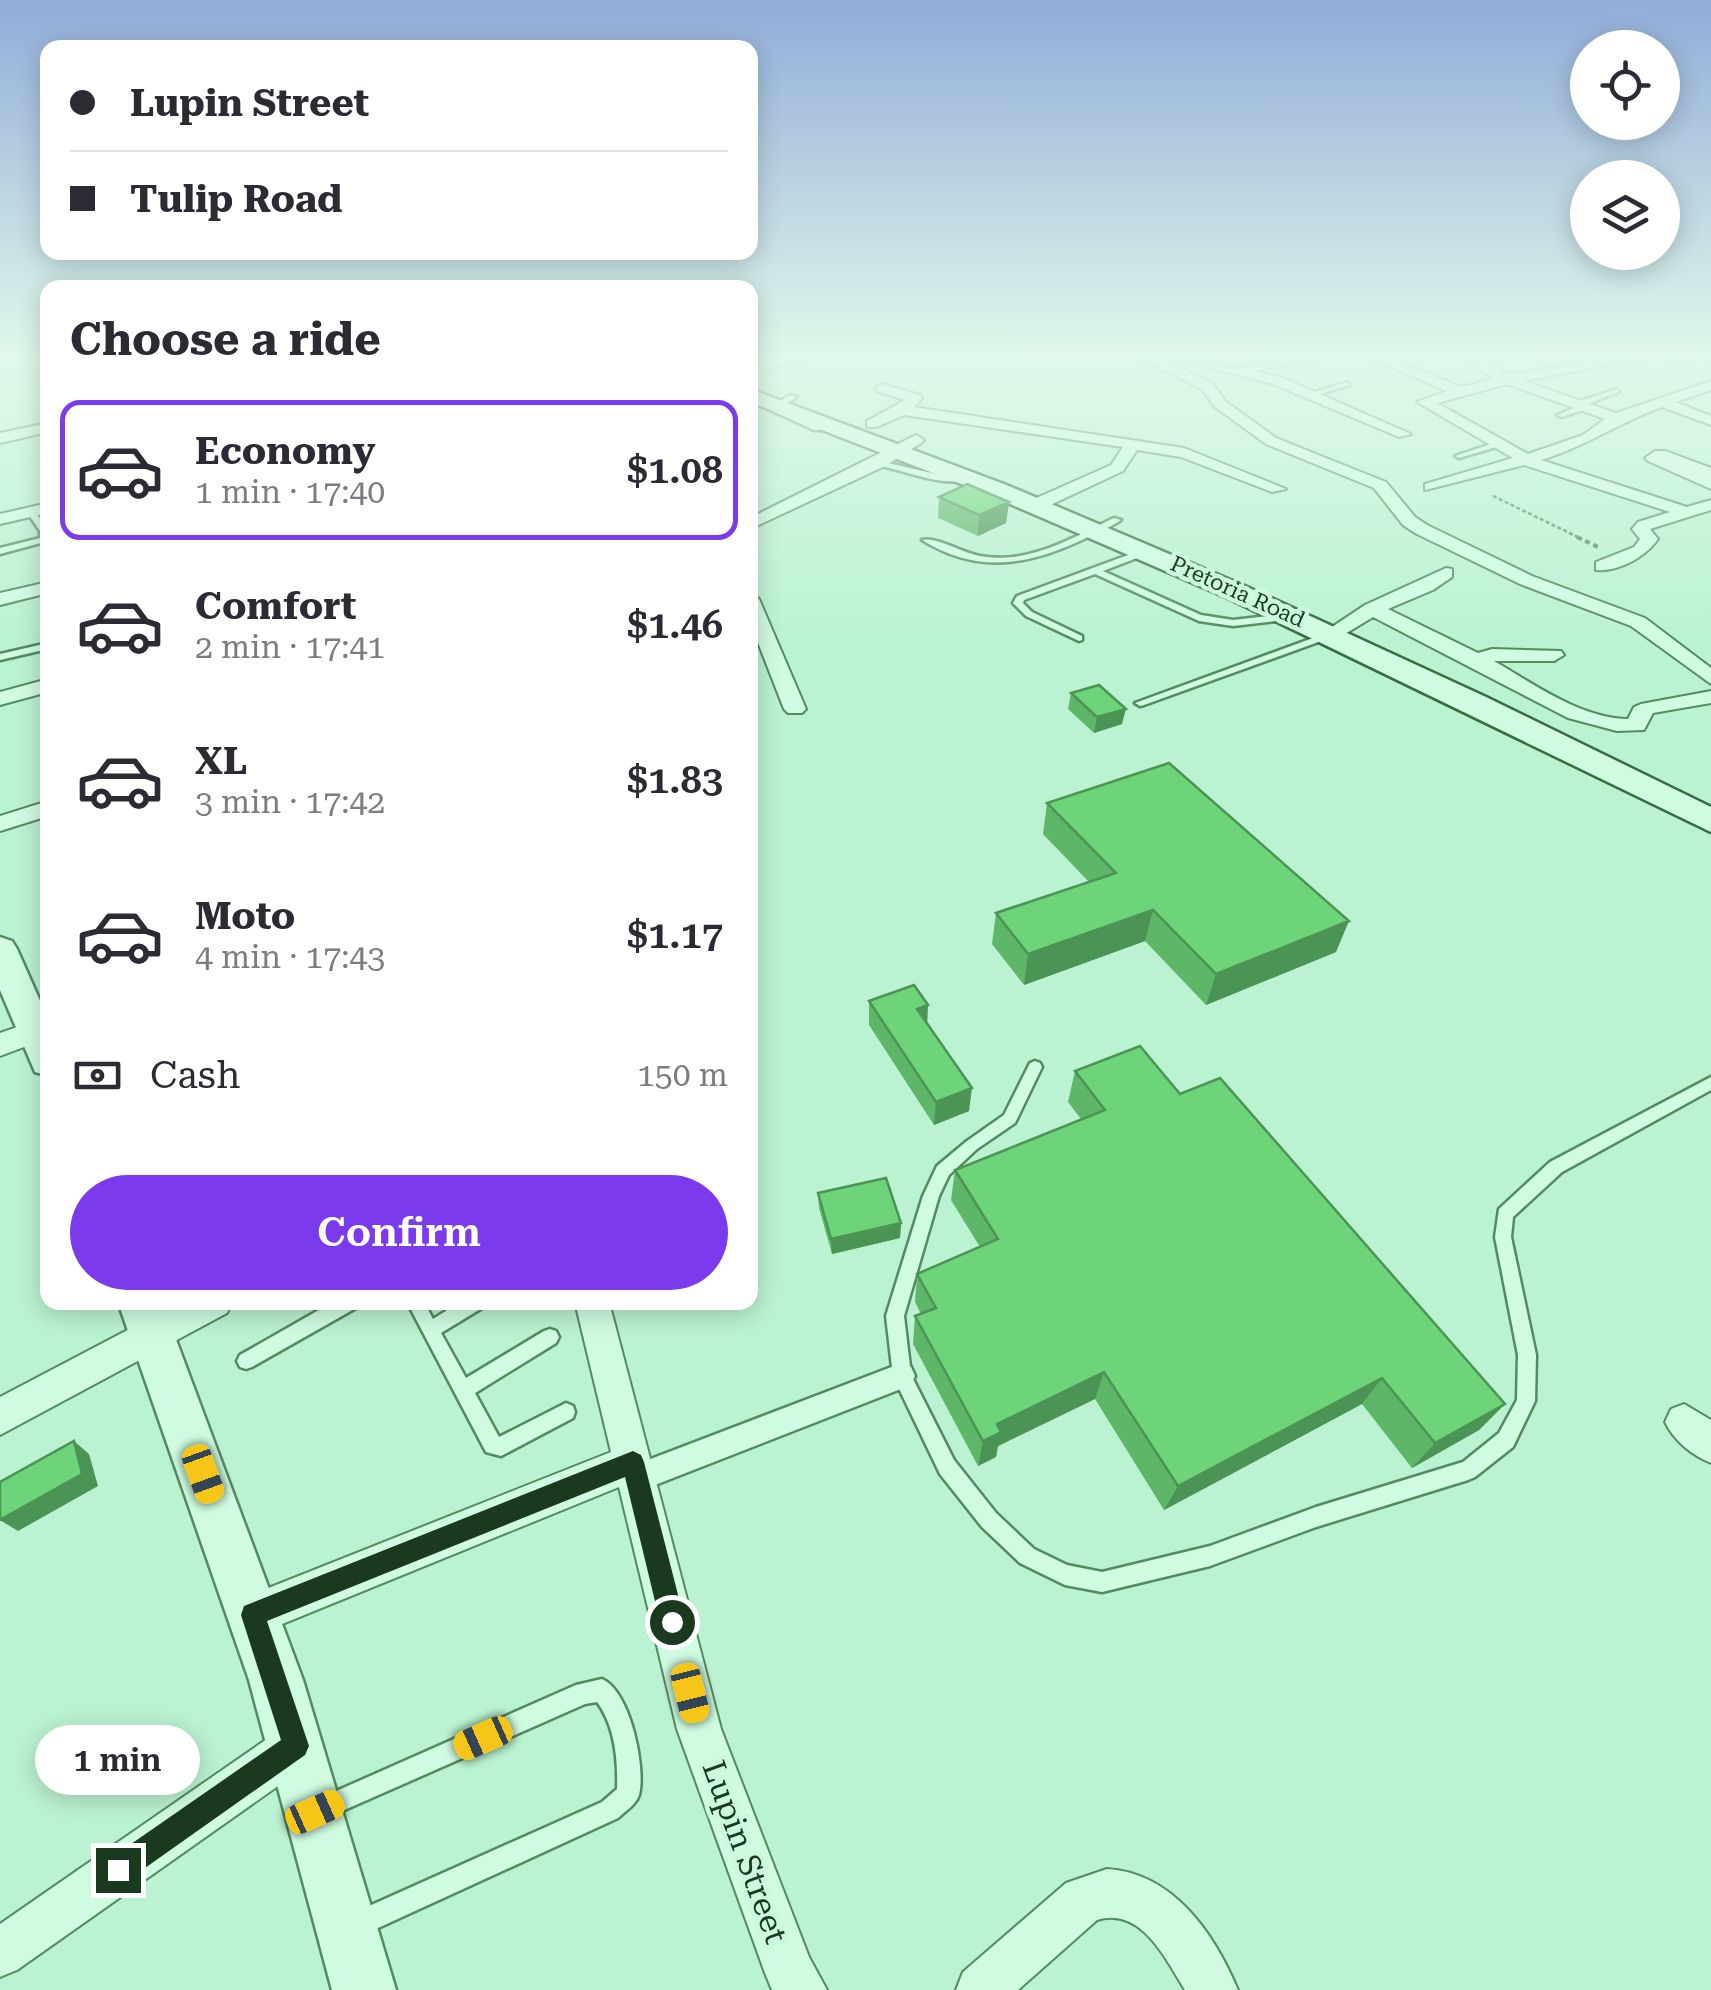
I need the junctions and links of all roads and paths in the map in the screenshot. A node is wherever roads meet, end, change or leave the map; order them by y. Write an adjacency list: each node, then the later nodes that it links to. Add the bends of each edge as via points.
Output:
1 (1128, 451): 15 (street, via 1117,468)
2 (1168, 451): 13 (street)
3 (1297, 451): 41 (street, via 1380,485 1421,529 1526,580 1638,622)
4 (1475, 451): 8 (lane)
5 (1512, 451): 9 (street)
6 (1554, 451): 9 (street)
7 (898, 452): 15 (main road, Pretoria Road); 15 (main road, Pretoria Road); 20 (street)
8 (1459, 456)
9 (1528, 461): 12 (street); 18 (street)
10 (1711, 473): 11 (street, via 1660,454 1653,458)
11 (1711, 484)
12 (1431, 488)
13 (1278, 489)
14 (1493, 496): 27 (path)
15 (1047, 500): 21 (main road, Pretoria Road)
16 (1711, 506): 18 (street)
17 (39, 510): 19 (street)
18 (1682, 513): 22 (street); 27 (street, via 1644,526 1645,546)
19 (0, 519)
20 (758, 520)
21 (1107, 525): 24 (lane, via 1014,563); 26 (main road, Pretoria Road); 35 (main road, Pretoria Road)
22 (1701, 526)
23 (40, 540): 25 (lane)
24 (926, 540)
25 (0, 551)
26 (1147, 551): 29 (lane); 33 (main road, Pretoria Road)
27 (1623, 559): 28 (street)
28 (1602, 566)
29 (1095, 571): 33 (lane, via 1199,618 1232,623); 36 (lane, via 1018,604)
30 (1446, 573): 35 (street)
31 (40, 589): 32 (street)
32 (0, 599)
33 (1296, 616): 35 (main road, Pretoria Road)
34 (758, 619): 47 (street)
35 (1352, 622): 40 (street); 45 (lane); 46 (main road, Pretoria Road); 50 (main road, Pretoria Road)
36 (1079, 638)
37 (40, 648): 39 (lane)
38 (1554, 655): 40 (street)
39 (0, 657)
40 (1476, 660): 46 (street)
41 (1711, 678)
42 (40, 687): 44 (street)
43 (1711, 697): 46 (street, via 1648,708 1636,726 1623,727)
44 (0, 699)
45 (1140, 703)
46 (1547, 707): 48 (main road, Pretoria Road)
47 (795, 709)
48 (1711, 797)
49 (40, 811): 51 (street)
50 (1711, 821)
51 (0, 824)
52 (0, 949): 53 (street)
53 (40, 1032)
54 (40, 1040): 55 (street)
55 (0, 1045)
56 (1035, 1067): 67 (lane, via 1010,1120 943,1172 931,1196 895,1316)
57 (1711, 1083): 67 (lane, via 1556,1167 1505,1214 1527,1355 1526,1401 1506,1440 1468,1470 1210,1556 1102,1582 1065,1575 1027,1556 989,1520 947,1467)
58 (183, 1310): 63 (street)
59 (336, 1310): 66 (lane)
60 (419, 1310): 64 (lane)
61 (463, 1310): 64 (lane)
62 (594, 1310): 71 (street, Lupin Street)
63 (146, 1319): 70 (street); 72 (street)
64 (430, 1330): 68 (lane)
65 (550, 1337): 68 (lane)
66 (246, 1361)
67 (902, 1376): 71 (street)
68 (463, 1390): 69 (lane, via 493,1445 501,1447)
69 (566, 1412)
70 (0, 1417)
71 (635, 1470): 72 (street); 78 (street, Lupin Street, via 699,1729)
72 (253, 1615): 73 (street)
73 (296, 1746): 74 (street); 76 (street)
74 (315, 1812): 75 (street); 75 (lane, via 584,1693 602,1690 616,1706 630,1776 628,1794 610,1810)
75 (347, 1929): 77 (street)
76 (0, 1954)
77 (364, 1990)
78 (802, 1990)
79 (981, 1990): 80 (street, via 1083,1900 1119,1891 1162,1914)
80 (1213, 1990)

